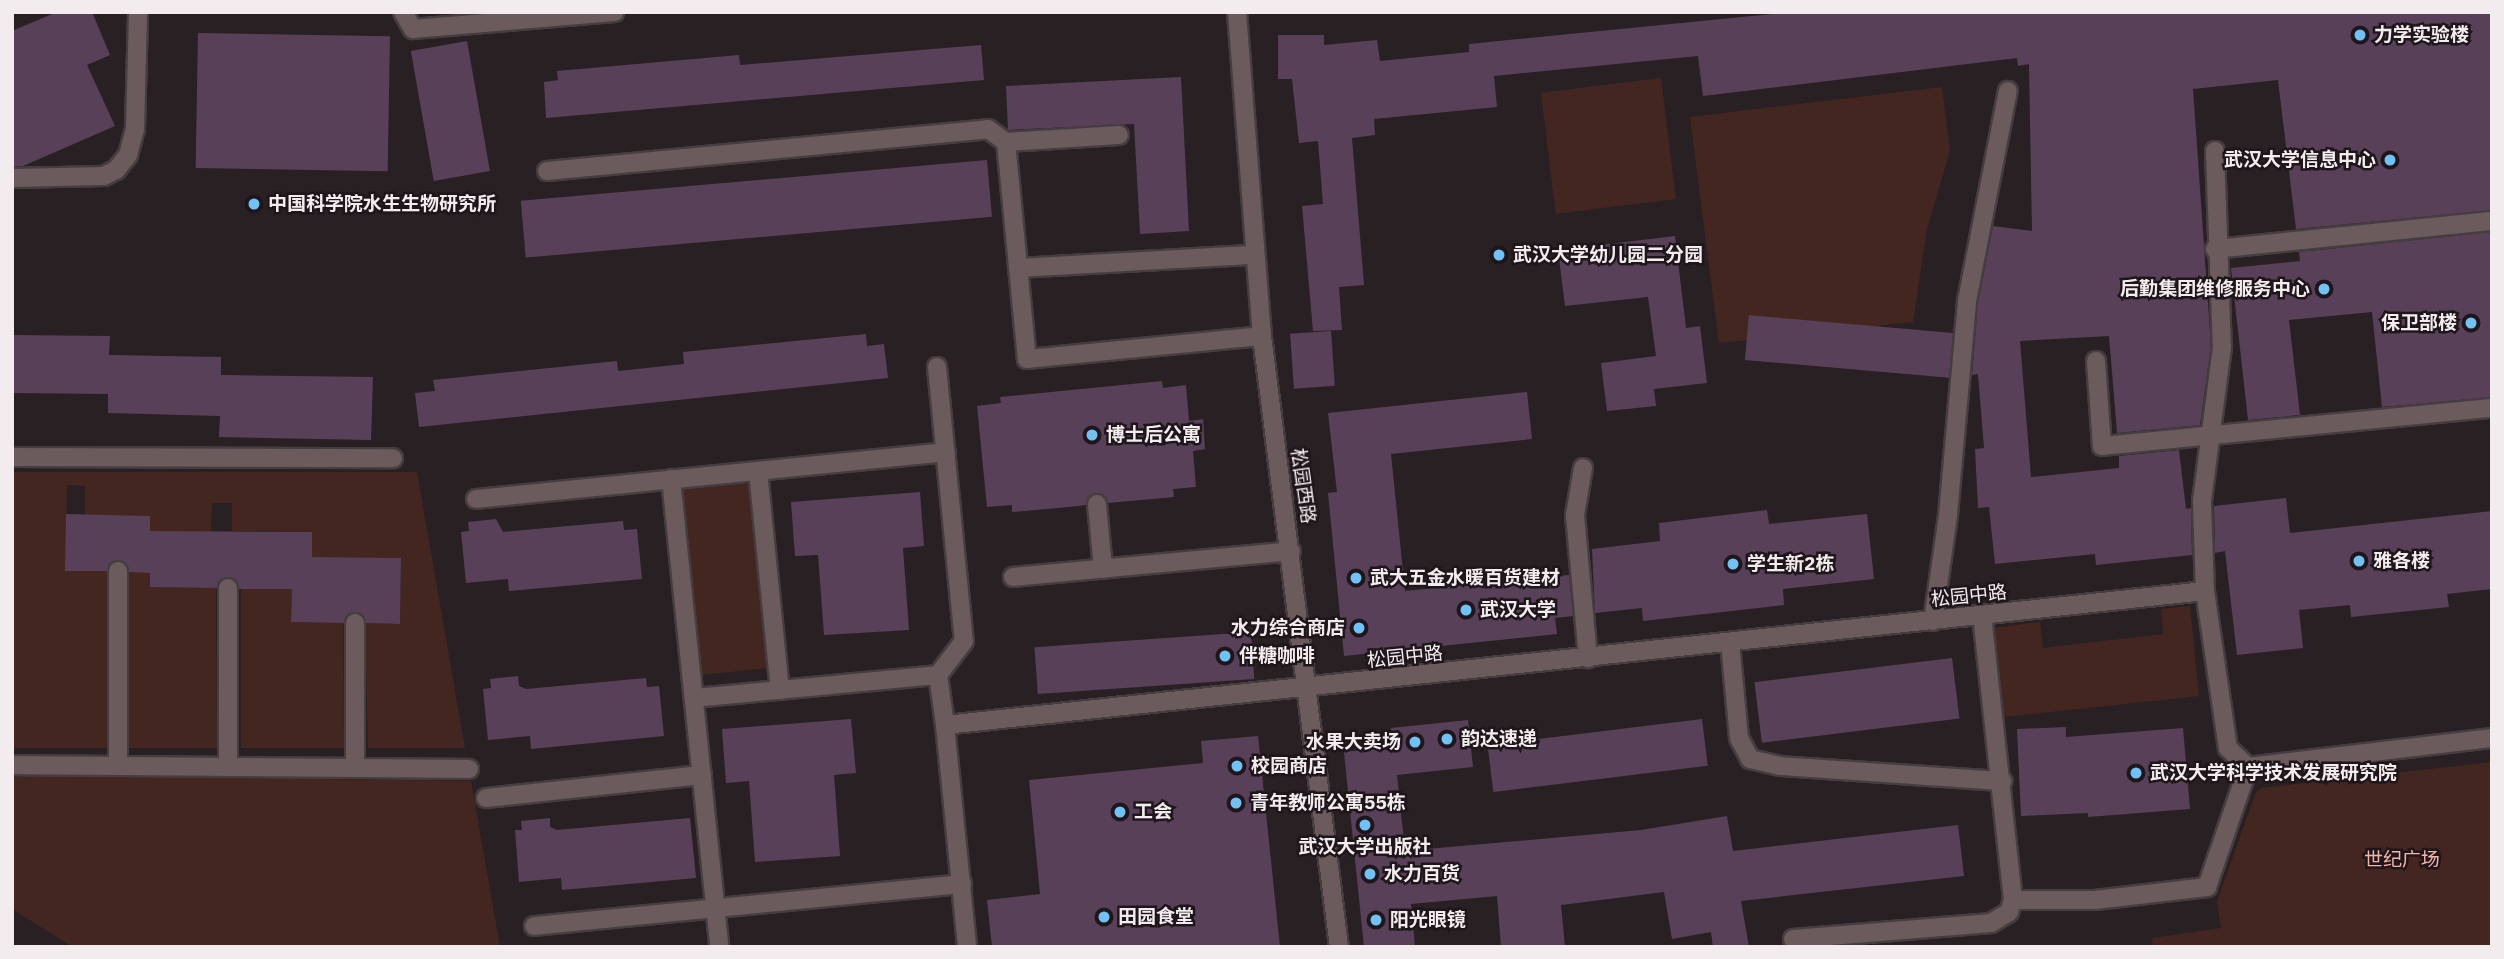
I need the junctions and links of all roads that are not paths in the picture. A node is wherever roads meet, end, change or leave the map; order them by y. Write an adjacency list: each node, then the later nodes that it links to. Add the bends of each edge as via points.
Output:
1 (138, 12): 10 (street, via 135,129 128,155 104,176)
2 (403, 12): 3 (street, via 413,29)
3 (614, 12)
4 (1238, 21): 13 (street, 松园西路)
5 (2008, 91): 35 (street, via 1967,301 1948,515)
6 (1119, 135): 7 (street)
7 (1006, 142): 9 (street, via 988,129); 14 (street)
8 (2215, 151): 12 (street)
9 (547, 172)
10 (12, 178)
11 (2492, 221): 12 (street)
12 (2216, 249): 19 (street, via 2222,347)
13 (1254, 255): 14 (street); 15 (street, 松园西路)
14 (1018, 268): 15 (street, via 1027,359)
15 (1262, 336): 28 (street, 松园西路)
16 (2096, 361): 19 (street, via 2102,446)
17 (937, 367): 20 (street)
18 (2492, 408): 19 (street)
19 (2209, 439): 33 (street, via 2202,502)
20 (946, 452): 24 (street); 39 (street, via 964,641)
21 (12, 457): 22 (street)
22 (393, 458)
23 (1583, 468): 38 (street, via 1575,515)
24 (758, 471): 25 (street); 41 (street)
25 (671, 479): 26 (street); 42 (street)
26 (476, 499)
27 (1097, 504): 29 (street)
28 (1291, 551): 29 (street); 40 (street, 松园西路)
29 (1103, 569): 31 (street)
30 (118, 571): 46 (street)
31 (1013, 578)
32 (228, 588): 47 (street)
33 (2205, 591): 34 (street, 松园中路); 48 (street, via 2224,734 2235,759)
34 (1982, 615): 35 (street, 松园中路); 52 (street)
35 (1933, 621): 37 (street, 松园中路)
36 (355, 623): 49 (street)
37 (1730, 643): 38 (street, 松园中路); 52 (street, via 1739,738 1750,759 1780,766)
38 (1588, 658): 40 (street, 松园中路)
39 (938, 675): 41 (street); 43 (street)
40 (1308, 689): 43 (street, 松园中路); 61 (street, 松园西路)
41 (780, 690): 42 (street)
42 (694, 698): 51 (street)
43 (945, 725): 54 (street)
44 (2492, 738): 48 (street)
45 (12, 765): 46 (street)
46 (118, 766): 47 (street)
47 (228, 767): 49 (street)
48 (2248, 767): 55 (street, via 2207,887 2095,900)
49 (355, 768): 50 (street)
50 (469, 769)
51 (702, 775): 53 (street); 56 (street)
52 (2002, 781): 55 (street)
53 (486, 798)
54 (962, 884): 56 (street); 60 (street)
55 (2013, 900): 58 (street, via 2005,917 1991,923)
56 (715, 908): 57 (street); 59 (street)
57 (534, 926)
58 (1793, 939)
59 (719, 947)
60 (967, 947)
61 (1339, 947)

